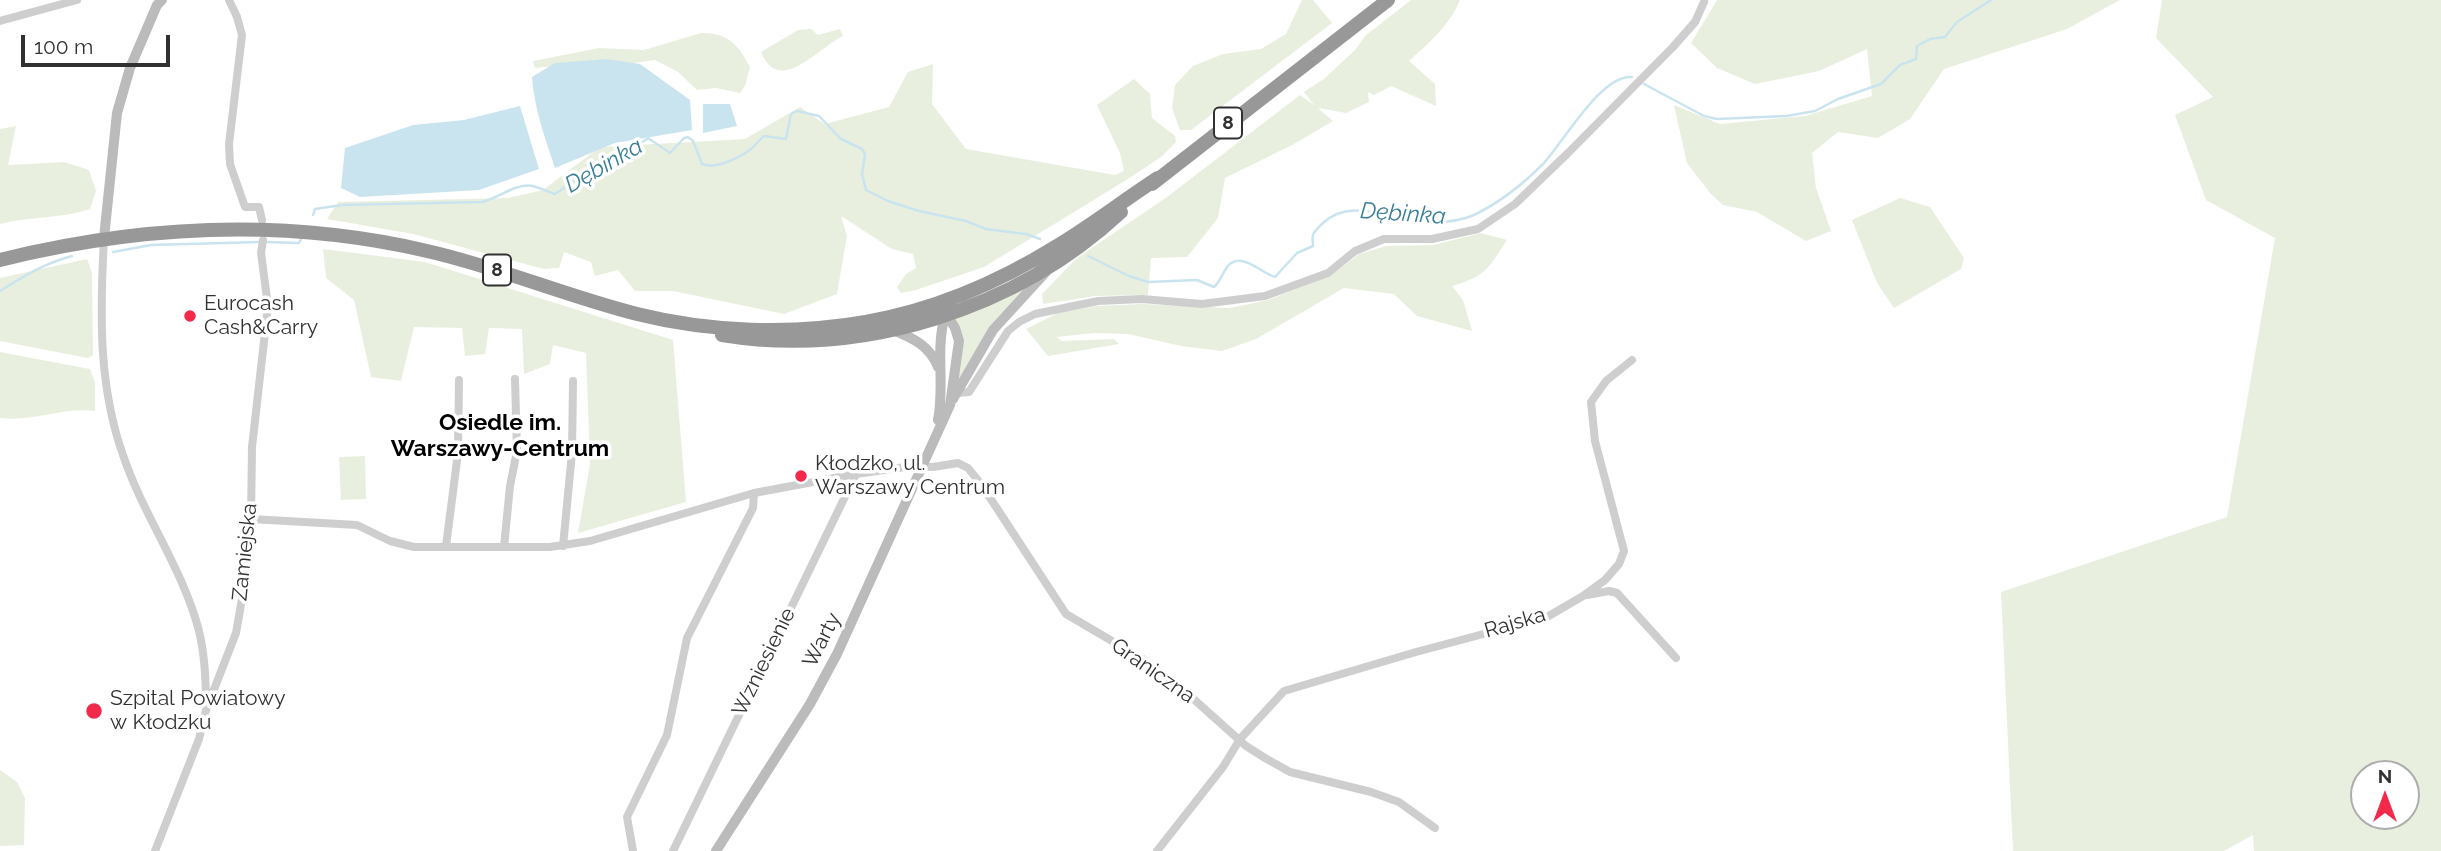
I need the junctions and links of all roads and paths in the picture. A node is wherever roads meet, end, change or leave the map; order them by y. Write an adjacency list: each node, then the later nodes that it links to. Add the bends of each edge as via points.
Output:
1 (77, 0): 6 (street)
2 (162, 0): 8 (main road, via 130,68 117,113)
3 (229, 0): 7 (street, via 242,35 229,164 245,207 259,207)
4 (1388, 0): 10 (highway, 8)
5 (1704, 2): 21 (street, via 1695,22 1673,47 1567,154 1515,204 1478,229 1432,239 1384,239 1355,251 1328,273 1265,296 1202,304 1098,301 1035,314 1008,331 969,392)
6 (0, 21)
7 (262, 220)
8 (104, 237): 11 (highway, 8); 15 (highway, 8, via 252,229 365,239 457,258 614,307); 33 (street, via 103,362 112,418 124,458 184,589)
9 (263, 240): 27 (street, Zamiejska, via 268,306 252,447)
10 (1076, 241): 12 (highway, 8); 13 (highway, 8)
11 (0, 260)
12 (1051, 265): 13 (highway, 8, via 999,293); 21 (main road, via 993,330)
13 (943, 308): 14 (highway, 8); 15 (highway, 8, via 851,324); 17 (main road, Warty); 22 (main road, Warty, via 959,341)
14 (893, 330): 15 (highway, 8, via 814,339); 17 (main road, via 921,344)
15 (740, 333)
16 (1632, 360): 31 (street, Rajska, via 1606,381 1591,402 1595,441 1624,551 1605,580)
17 (939, 369): 23 (main road, Warty, via 941,401)
18 (515, 379): 30 (street, via 517,451)
19 (459, 380): 29 (street, via 458,453)
20 (573, 381): 28 (street, via 572,453)
21 (957, 393): 22 (main road)
22 (950, 405): 23 (main road, Warty)
23 (936, 432): 24 (main road, Warty)
24 (920, 466): 25 (street); 36 (street, Graniczna, via 958,463 968,468 1066,614 1146,661); 41 (main road, Warty, via 840,649)
25 (856, 474): 26 (street); 40 (street, Wzniesienie)
26 (754, 493): 28 (street); 39 (street, via 753,508 687,638 667,735 627,817)
27 (251, 519): 29 (street, via 357,525 414,548); 34 (street, Zamiejska, via 236,633)
28 (562, 545): 30 (street)
29 (446, 546): 30 (street)
30 (504, 547)
31 (1583, 596): 32 (street, via 1617,593); 36 (street, Rajska, via 1547,617 1284,691)
32 (1676, 659)
33 (204, 664): 34 (street, via 219,668); 35 (street)
34 (225, 664): 35 (street, Zamiejska)
35 (206, 710): 38 (street, Zamiejska)
36 (1240, 739): 37 (street, Graniczna, via 1290,772 1399,802); 42 (street, Rajska)
37 (1435, 828)
38 (155, 851)
39 (633, 851)
40 (673, 851)
41 (716, 851)
42 (1157, 851)

